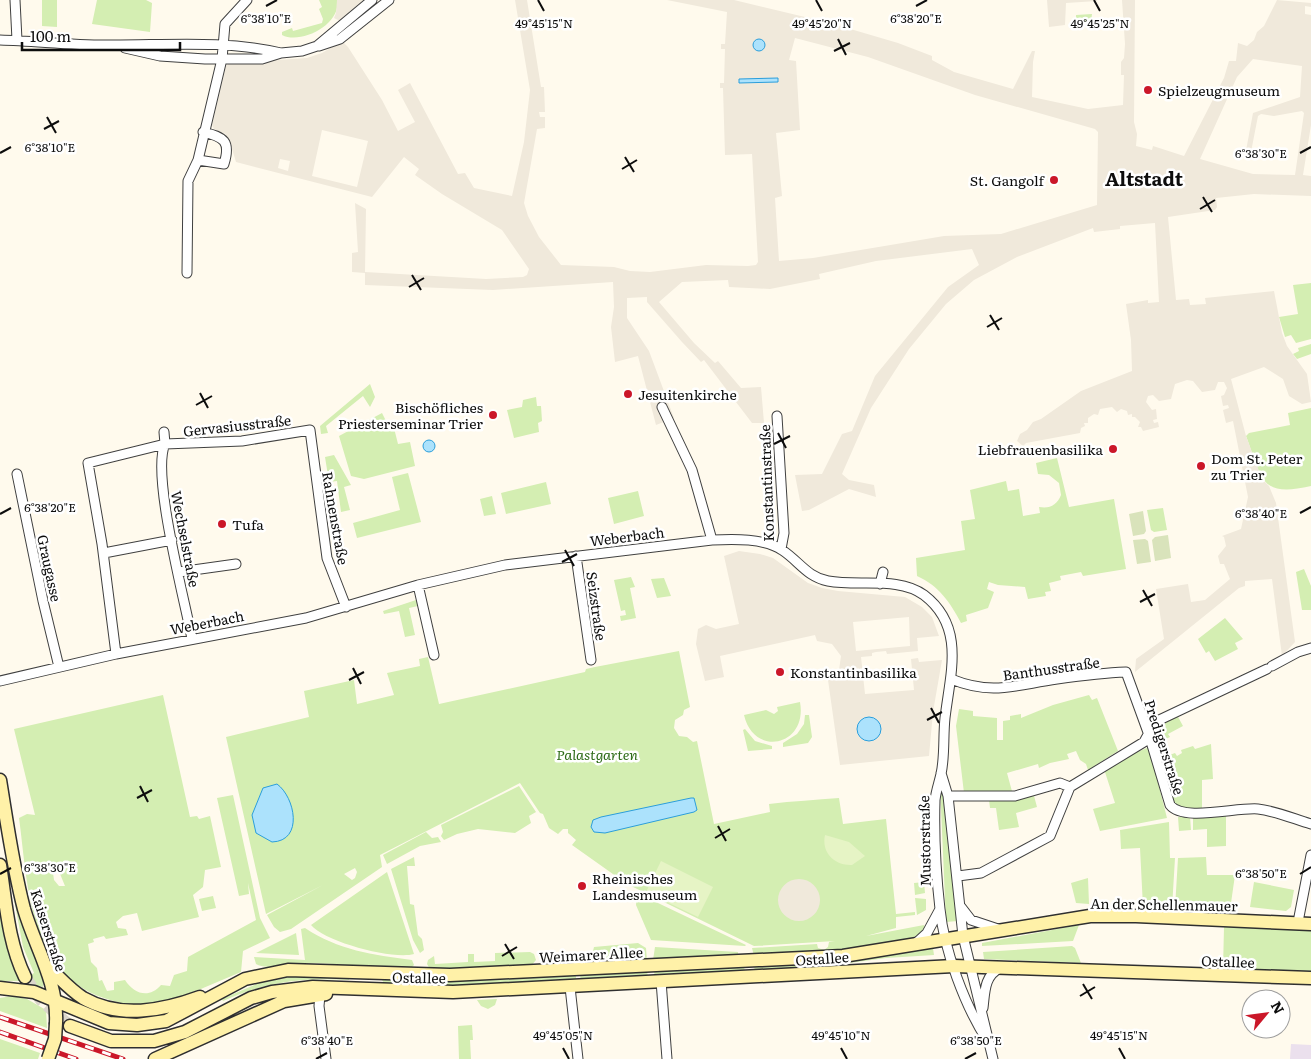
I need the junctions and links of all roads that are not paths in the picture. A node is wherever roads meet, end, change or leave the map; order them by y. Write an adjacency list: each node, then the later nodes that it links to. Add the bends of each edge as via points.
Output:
1 (15, 0): 6 (street)
2 (246, 0): 8 (street, via 225,24)
3 (372, 0): 9 (street)
4 (389, 0): 9 (street, via 340,39)
5 (0, 40): 6 (street)
6 (17, 40): 7 (street)
7 (113, 46): 8 (street, via 177,43); 11 (street, via 160,56)
8 (223, 46): 10 (street, via 262,48); 11 (street)
9 (317, 46): 10 (street)
10 (281, 53): 11 (street, via 262,59)
11 (222, 59): 12 (street)
12 (203, 132): 13 (street); 13 (street, via 223,140 227,154 224,164)
13 (198, 160): 14 (street, via 188,181)
14 (187, 273)
15 (662, 407): 22 (street, via 692,470)
16 (777, 416): 23 (street, Konstantinstraße, via 784,532)
17 (310, 430): 19 (street, Gervasiusstraße, via 239,441); 31 (street, Rahnenstraße, via 327,558)
18 (164, 432): 19 (street, Wechselstraße)
19 (165, 444): 21 (street, Wechselstraße, via 162,490); 24 (street, Gervasiusstraße, via 88,463)
20 (17, 474): 37 (street, Graugasse)
21 (172, 540): 24 (street); 27 (street, Wechselstraße)
22 (712, 540): 23 (street, Weberbach, via 742,539); 25 (street, Weberbach)
23 (781, 549): 29 (street, Mustorstraße, via 815,577)
24 (104, 553): 34 (street)
25 (576, 556): 30 (street, Weberbach, via 506,565); 36 (street, Seizstraße)
26 (236, 564): 27 (street)
27 (178, 572): 32 (street, Wechselstraße)
28 (883, 572): 29 (street)
29 (880, 584): 39 (street, Mustorstraße, via 914,590 934,604 945,617 953,644)
30 (418, 585): 31 (street, Weberbach); 35 (street)
31 (346, 607): 32 (street, Weberbach, via 297,620)
32 (192, 639): 34 (street, Weberbach)
33 (1311, 648): 41 (street, via 1155,722)
34 (116, 654): 37 (street, Weberbach)
35 (434, 655)
36 (590, 660)
37 (59, 667): 40 (street, Weberbach)
38 (1126, 672): 39 (street, Banthusstraße, via 991,690); 41 (street, Predigerstraße)
39 (951, 679): 42 (street, Mustorstraße)
40 (0, 681)
41 (1149, 735): 44 (street, via 1144,742); 46 (street, Predigerstraße, via 1173,810 1191,813 1258,809)
42 (941, 773): 45 (street, Mustorstraße); 51 (street, Mustorstraße, via 935,800)
43 (0, 780): 57 (main road, Kaiserstraße, via 25,910)
44 (1070, 787): 45 (street, via 1060,783 1015,796); 49 (street, via 1050,836 981,873)
45 (948, 796): 49 (street, Mustorstraße)
46 (1311, 824)
47 (1311, 856): 52 (street)
48 (0, 865): 61 (main road, via 8,924)
49 (958, 876): 50 (street, Mustorstraße)
50 (961, 907): 53 (street, via 971,920); 54 (street, Mustorstraße)
51 (940, 909): 55 (street, Mustorstraße); 56 (street, via 927,933)
52 (1305, 923): 53 (main road, An der Schellenmauer, via 1110,915)
53 (1000, 930): 54 (main road, An der Schellenmauer)
54 (963, 936): 55 (main road, Weimarer Allee); 59 (street)
55 (945, 938): 56 (main road, Weimarer Allee); 58 (street, Mustorstraße)
56 (914, 945): 63 (main road, Weimarer Allee, via 843,956 749,962 450,975 288,970)
57 (46, 966): 63 (main road, via 82,997 100,1005 132,1011 164,1009); 69 (main road, Kaiserstraße)
58 (954, 966): 59 (main road, Ostallee); 64 (main road, Ostallee); 74 (street, Mustorstraße, via 970,1011)
59 (969, 966): 60 (main road, Ostallee); 71 (street)
60 (1000, 968): 62 (main road, Ostallee); 71 (street, via 987,978)
61 (25, 977)
62 (1311, 978)
63 (246, 979): 69 (main road, Weimarer Allee, via 166,1020 144,1024 109,1023)
64 (661, 981): 65 (main road, Ostallee); 79 (street)
65 (570, 987): 67 (main road, Ostallee, via 453,992); 78 (street)
66 (0, 988): 69 (main road, Weimarer Allee, via 22,990)
67 (335, 989): 68 (main road); 73 (main road, Ostallee, via 313,987 272,992 234,1006 185,1032 154,1041 112,1041)
68 (320, 995): 70 (main road); 72 (street)
69 (55, 1000): 75 (main road, Kaiserstraße, bridge, via 55,1039)
70 (284, 1001): 72 (street, via 306,1004); 76 (main road)
71 (982, 1014): 74 (street)
72 (320, 1015): 77 (street)
73 (70, 1026)
74 (987, 1040): 80 (street)
75 (48, 1059)
76 (155, 1059)
77 (326, 1059)
78 (578, 1059)
79 (667, 1059)
80 (993, 1059)

